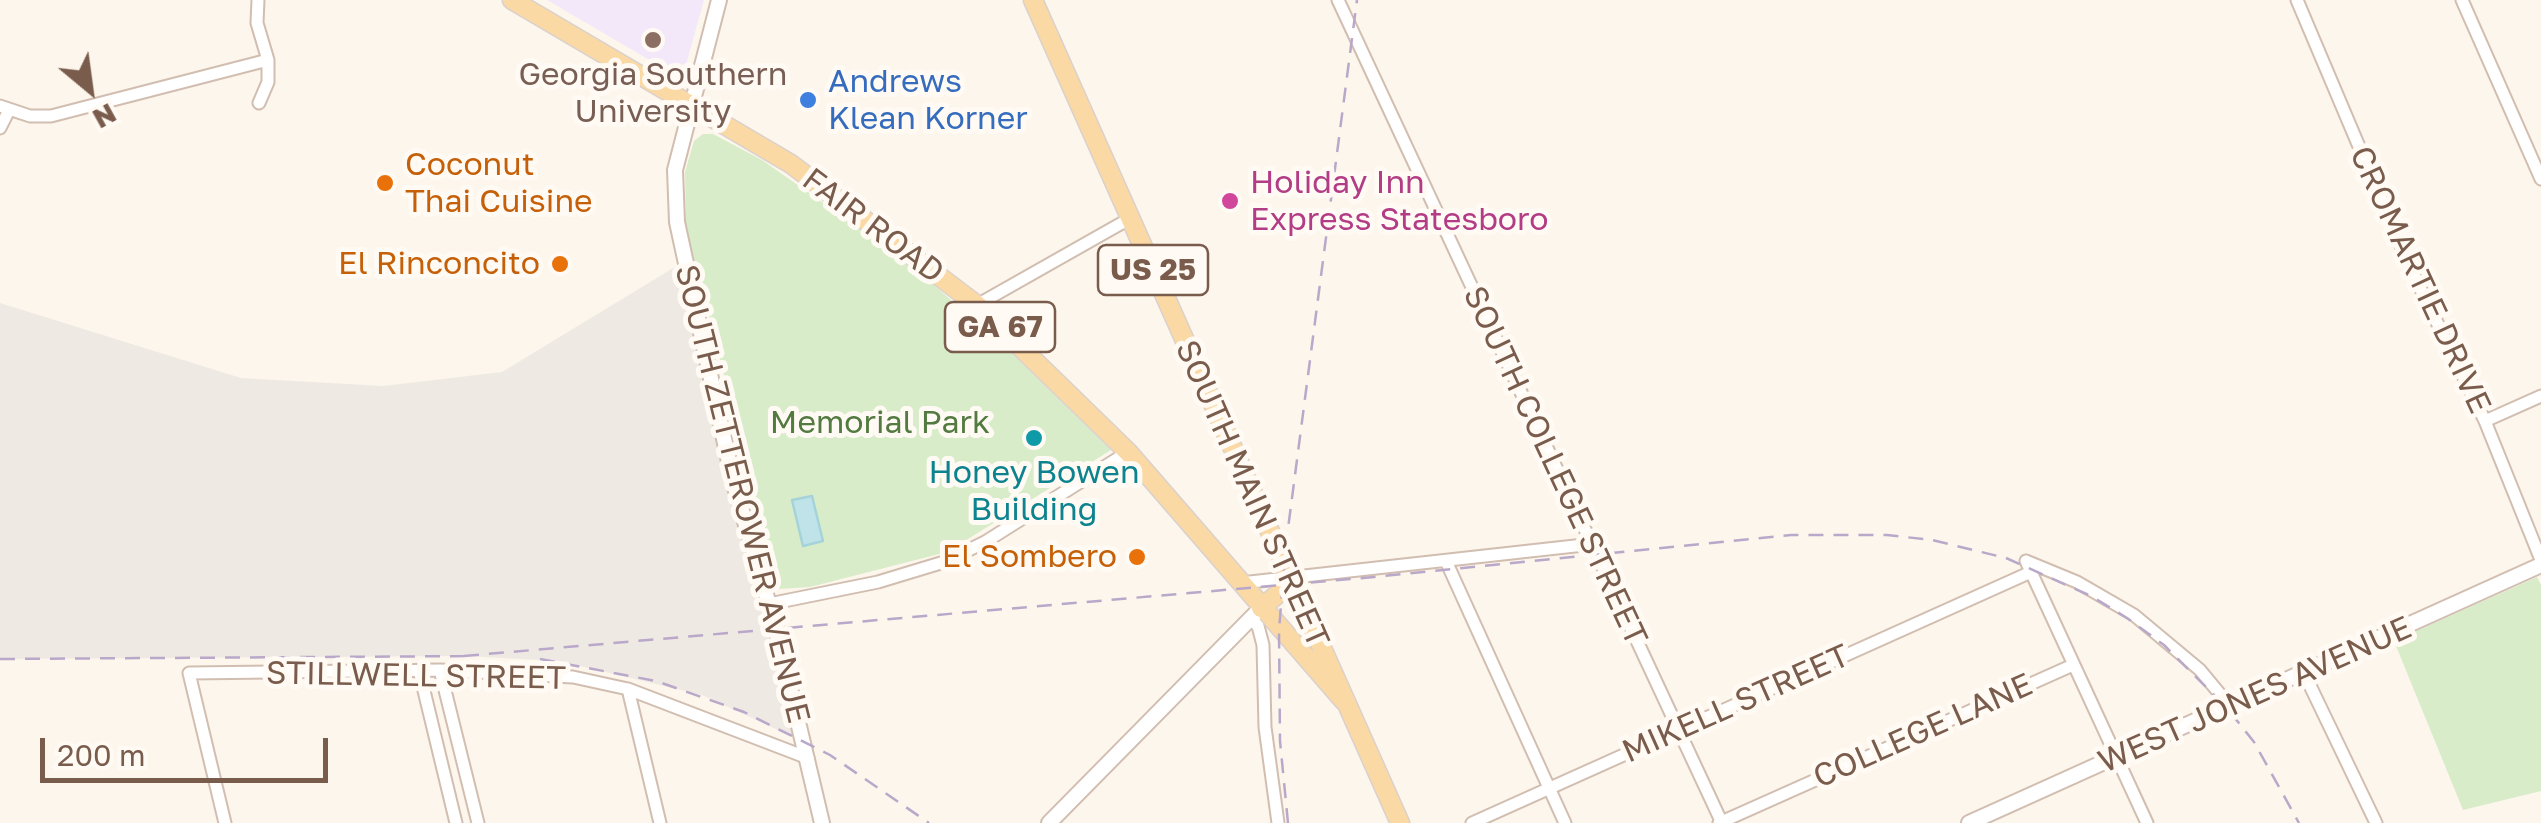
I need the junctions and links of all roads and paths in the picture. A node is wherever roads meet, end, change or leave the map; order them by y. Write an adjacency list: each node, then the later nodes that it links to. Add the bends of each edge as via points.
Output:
1 (258, 0): 8 (street, via 255,13)
2 (512, 0): 10 (main road, FAIR ROAD / GA 67)
3 (719, 0): 10 (street, SOUTH ZETTEROWER AVENUE)
4 (1033, 0): 14 (main road, SOUTH MAIN STREET / US 25)
5 (1338, 0): 19 (street, SOUTH COLLEGE STREET)
6 (2297, 0): 17 (street, CROMARTIE DRIVE, via 2410,267)
7 (2462, 0): 13 (street)
8 (268, 60): 9 (street); 11 (street, via 68,112 30,116)
9 (259, 103)
10 (690, 104): 15 (main road, FAIR ROAD / GA 67, via 791,164); 25 (street, SOUTH ZETTEROWER AVENUE, via 675,170 680,243 732,480)
11 (4, 109): 12 (street)
12 (0, 128)
13 (2541, 179)
14 (1129, 219): 15 (street); 23 (main road, SOUTH MAIN STREET / US 25)
15 (977, 304): 18 (main road, FAIR ROAD / GA 67)
16 (2541, 396): 17 (street)
17 (2485, 421): 21 (street, CROMARTIE DRIVE)
18 (1128, 452): 24 (main road, FAIR ROAD / GA 67); 25 (street, via 944,562)
19 (1593, 544): 20 (street); 34 (street, SOUTH COLLEGE STREET)
20 (1446, 562): 23 (street); 37 (street)
21 (2541, 563): 30 (street, WEST JONES AVENUE)
22 (2029, 566): 27 (street); 33 (street, via 2078,582 2134,615 2200,670); 34 (street, MIKELL STREET)
23 (1290, 580): 24 (street); 26 (main road); 32 (main road, SOUTH MAIN STREET / US 25)
24 (1241, 583): 26 (main road, FAIR ROAD / GA 67)
25 (769, 604): 35 (street, SOUTH ZETTEROWER AVENUE)
26 (1256, 613): 32 (main road, GA 67); 43 (street); 44 (street)
27 (2073, 665): 36 (street); 48 (street, COLLEGE LANE)
28 (420, 670): 29 (street, STILLWELL STREET); 38 (street, STILLWELL STREET, via 189,673); 39 (street)
29 (440, 670): 31 (street, STILLWELL STREET, via 522,672); 40 (street)
30 (2304, 673): 33 (street, WEST JONES AVENUE); 51 (street)
31 (628, 689): 35 (street, STILLWELL STREET); 41 (street)
32 (1344, 701): 45 (main road, SOUTH MAIN STREET / US 25)
33 (2230, 705): 36 (street, WEST JONES AVENUE)
34 (1679, 730): 37 (street, MIKELL STREET); 48 (street, SOUTH COLLEGE STREET)
35 (808, 758): 42 (street, SOUTH ZETTEROWER AVENUE)
36 (2116, 758): 49 (street, WEST JONES AVENUE); 50 (street)
37 (1550, 789): 46 (street, MIKELL STREET); 47 (street)
38 (225, 823)
39 (456, 823)
40 (478, 823)
41 (660, 823)
42 (822, 823)
43 (1049, 823)
44 (1278, 823)
45 (1400, 823)
46 (1472, 823)
47 (1565, 823)
48 (1721, 823)
49 (1969, 823)
50 (2147, 823)
51 (2376, 823)

